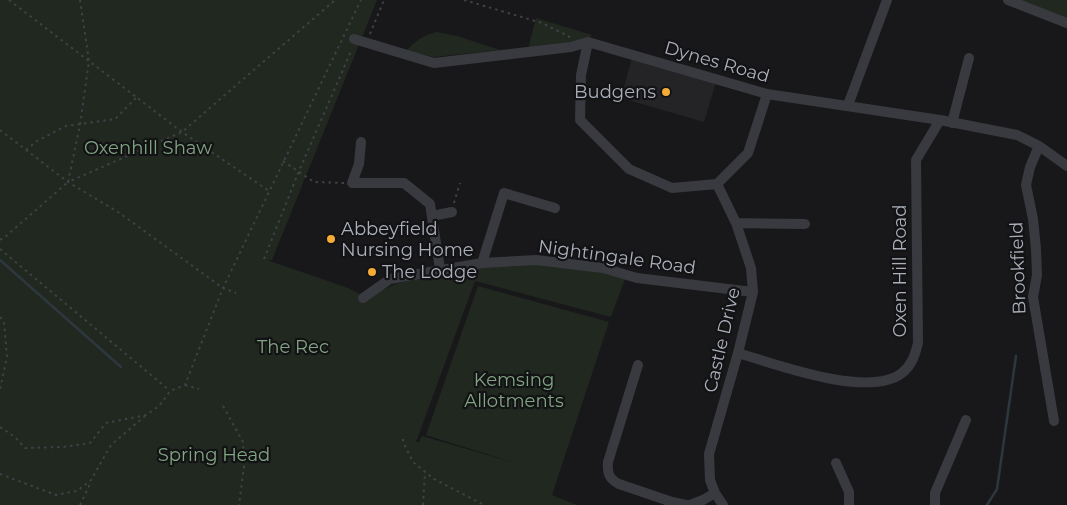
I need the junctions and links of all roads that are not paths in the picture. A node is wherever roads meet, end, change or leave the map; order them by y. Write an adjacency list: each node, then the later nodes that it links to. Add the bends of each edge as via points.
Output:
1 (887, 0): 8 (street)
2 (1008, 0): 3 (street)
3 (1067, 23)
4 (359, 40): 5 (street, Dynes Road, via 434,63 571,47)
5 (588, 42): 7 (street, Dynes Road); 14 (street, via 581,75 580,120 629,169 672,188)
6 (969, 58): 10 (street)
7 (767, 94): 8 (street, Dynes Road); 14 (street, via 748,153)
8 (848, 105): 9 (street, Dynes Road)
9 (940, 120): 10 (street, Dynes Road); 24 (street, Oxen Hill Road, via 916,160 918,343 909,367 886,381 863,382 806,373)
10 (952, 123): 12 (street, Dynes Road, via 1016,135)
11 (361, 142): 17 (street, via 359,164 352,183 404,183 430,204)
12 (1039, 146): 13 (street, Dynes Road); 27 (street, Brookfield, via 1026,185 1036,250 1037,275 1032,298)
13 (1067, 166)
14 (717, 184): 18 (street, Castle Drive)
15 (555, 208): 20 (street, via 504,193)
16 (452, 212): 17 (street)
17 (432, 216): 21 (street)
18 (736, 223): 19 (street); 22 (street, Castle Drive, via 751,268)
19 (805, 224)
20 (482, 263): 21 (street, Nightingale Road); 22 (street, Nightingale Road, via 536,260 603,268 637,278)
21 (440, 269): 23 (street, Nightingale Road, via 390,280)
22 (753, 292): 24 (street, Castle Drive)
23 (363, 298)
24 (738, 353): 29 (street, Castle Drive, via 709,454 708,470)
25 (638, 365): 30 (street, via 608,462 609,476 619,484)
26 (966, 420): 34 (street, via 935,493)
27 (1054, 421)
28 (836, 463): 33 (street, via 849,492)
29 (714, 493): 31 (street); 32 (street, Castle Drive)
30 (686, 505)
31 (690, 505)
32 (723, 505)
33 (850, 505)
34 (935, 505)

